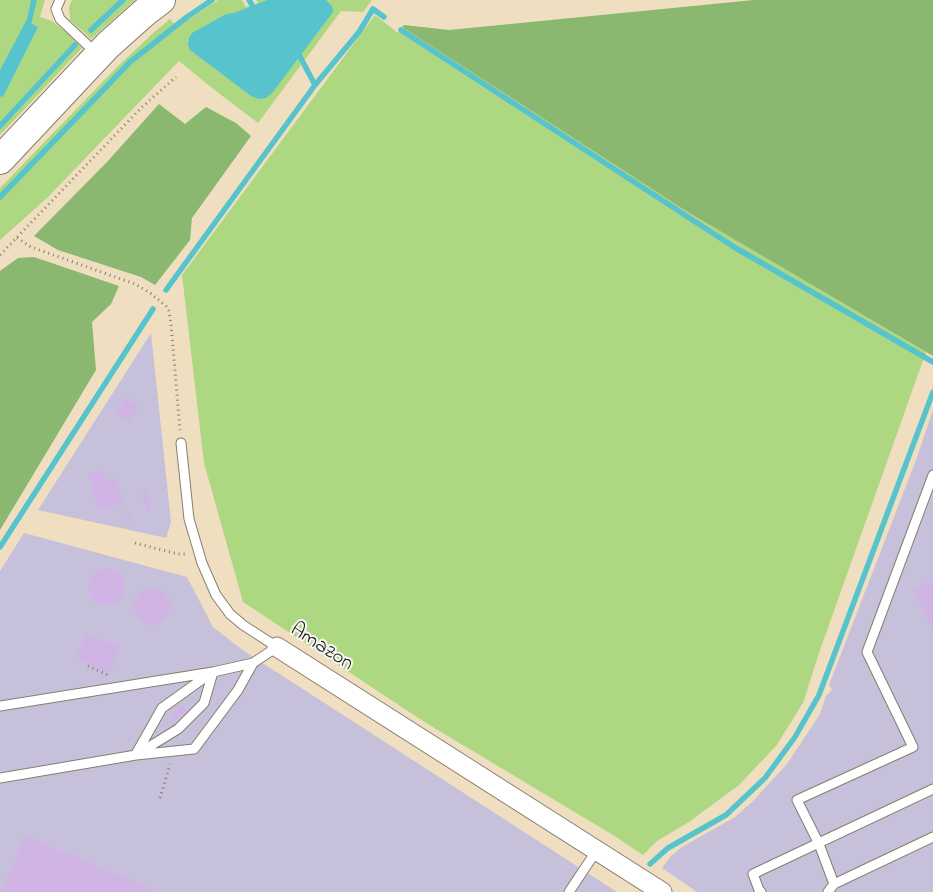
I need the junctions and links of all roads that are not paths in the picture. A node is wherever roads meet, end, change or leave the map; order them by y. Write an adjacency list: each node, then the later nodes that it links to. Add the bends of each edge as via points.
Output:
1 (60, 0): 3 (lane, via 56,9 60,19)
2 (161, 0): 3 (highway, via 108,45)
3 (99, 57): 4 (highway)
4 (0, 160)
5 (182, 443): 7 (lane, Amazon, via 189,520 216,595 230,614)
6 (933, 475): 15 (lane, via 867,652 913,747 797,800)
7 (277, 647): 8 (lane); 16 (street, Amazon)
8 (253, 663): 9 (lane); 11 (lane, via 238,690 194,749)
9 (213, 672): 10 (lane); 11 (lane, via 162,708); 11 (lane, via 204,703 178,728)
10 (0, 706)
11 (136, 755): 12 (lane)
12 (0, 778)
13 (933, 789): 15 (lane)
14 (933, 838): 17 (lane)
15 (818, 844): 17 (lane); 20 (lane, via 753,874)
16 (597, 850): 18 (lane); 19 (street, Amazon)
17 (834, 884): 21 (lane)
18 (569, 892)
19 (662, 892)
20 (761, 892)
21 (828, 892)

